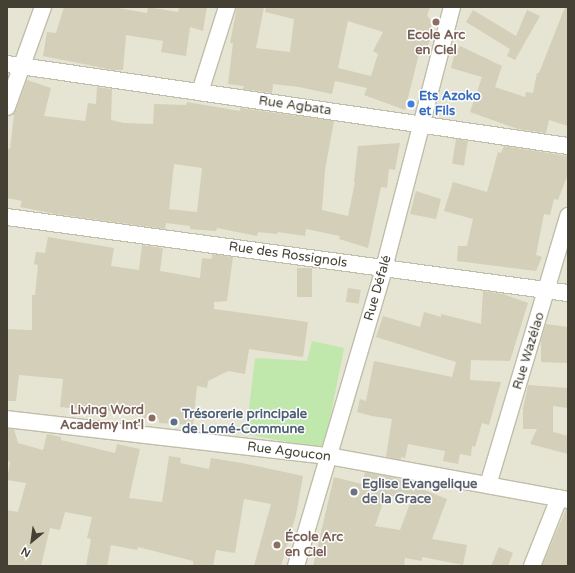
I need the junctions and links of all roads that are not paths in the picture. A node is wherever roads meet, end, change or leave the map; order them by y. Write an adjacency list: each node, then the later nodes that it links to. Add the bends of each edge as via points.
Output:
1 (43, 7): 4 (street)
2 (228, 7): 5 (street)
3 (452, 7): 7 (street, Rue Défalé)
4 (15, 65): 5 (street, Rue Agbata); 6 (street)
5 (200, 92): 7 (street, Rue Agbata)
6 (7, 107)
7 (420, 125): 8 (street, Rue Agbata); 11 (street, Rue Défalé)
8 (568, 146)
9 (568, 216): 12 (street, Rue Wazélao)
10 (7, 217): 11 (street, Rue des Rossignols)
11 (384, 268): 12 (street, Rue des Rossignols); 15 (street, Rue Défalé)
12 (547, 290): 13 (street, Rue des Rossignols); 16 (street, Rue Wazélao)
13 (568, 293)
14 (7, 420): 15 (street, Rue Agoucon)
15 (329, 456): 16 (street, Rue Agoucon); 18 (street, Rue Défalé)
16 (488, 485): 17 (street, Rue Agoucon)
17 (563, 499): 19 (street)
18 (296, 566)
19 (532, 566)

